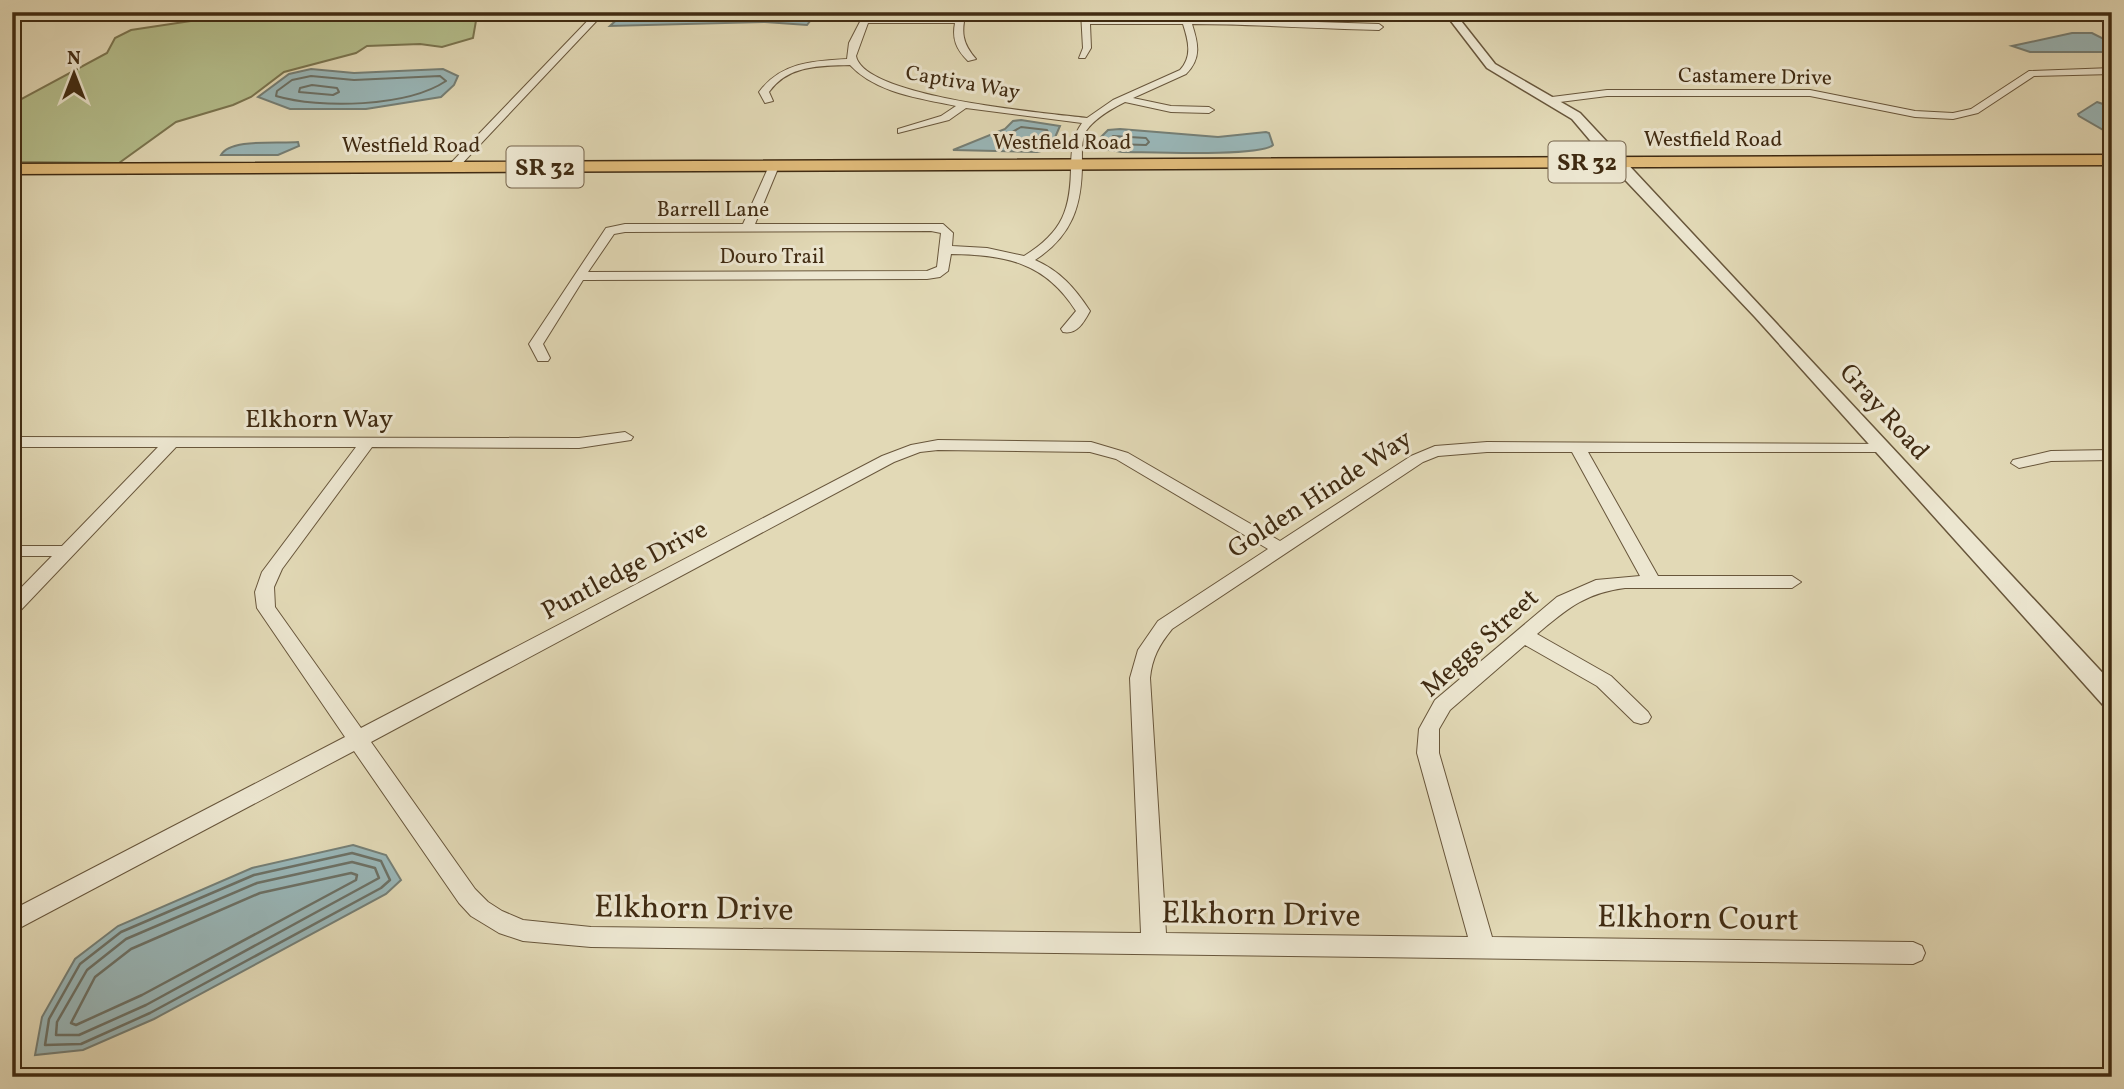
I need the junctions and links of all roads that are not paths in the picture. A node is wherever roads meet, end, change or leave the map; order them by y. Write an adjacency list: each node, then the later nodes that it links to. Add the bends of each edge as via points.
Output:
1 (601, 12): 29 (street)
2 (1285, 12): 12 (street)
3 (1449, 12): 19 (street, Gray Road, via 1491,66)
4 (1856, 12): 7 (street, via 1884,17)
5 (1882, 12): 7 (street)
6 (1951, 12): 7 (street)
7 (1887, 13)
8 (868, 16): 9 (street); 16 (street, via 851,53)
9 (961, 16): 15 (street, via 957,42)
10 (1085, 17): 11 (street); 14 (street, via 1087,48)
11 (1185, 17): 12 (street); 18 (street, via 1195,55 1192,63 1183,72)
12 (1291, 26): 13 (street)
13 (1379, 27)
14 (1082, 56)
15 (971, 58)
16 (852, 62): 20 (street, via 782,72 764,92); 21 (street, Captiva Way, via 864,76 884,86)
17 (2112, 71): 19 (street, Castamere Drive, via 2032,73 1974,111 1953,116 1915,114 1810,93 1607,93)
18 (1126, 99): 22 (street, via 1171,109); 23 (street)
19 (1552, 100): 26 (street, Gray Road, via 1576,116)
20 (768, 101)
21 (965, 104): 23 (street, Captiva Way); 24 (street, via 944,118)
22 (1209, 110)
23 (1089, 121): 27 (street, via 1077,138)
24 (902, 131)
25 (2112, 160): 26 (main road, Westfield Road / SR 32)
26 (1616, 162): 27 (main road, Westfield Road / SR 32); 42 (street, Gray Road)
27 (1077, 165): 28 (main road, Westfield Road / SR 32); 33 (street, via 1073,210 1057,239)
28 (774, 166): 29 (main road, Westfield Road / SR 32); 31 (street)
29 (452, 167): 30 (main road, Westfield Road / SR 32)
30 (12, 169)
31 (747, 228): 32 (street, Barrell Lane, via 938,227 947,233); 34 (street, Barrell Lane, via 610,231)
32 (946, 250): 33 (street, via 999,252); 34 (street, Douro Trail, via 943,268 927,275)
33 (1028, 259): 35 (street, via 1076,298 1083,311)
34 (580, 276): 36 (street, Barrell Lane, via 536,344)
35 (1068, 329)
36 (543, 358)
37 (625, 437): 40 (street, Elkhorn Way, via 579,443)
38 (12, 442): 39 (street, Elkhorn Way)
39 (172, 442): 40 (street, Elkhorn Way); 47 (street)
40 (367, 443): 54 (street, Elkhorn Drive, via 274,567 263,598)
41 (1577, 447): 42 (street, Golden Hinde Way); 45 (street, Golden Hinde Way, via 1435,451); 48 (street)
42 (1882, 447): 52 (street, Gray Road)
43 (2112, 455): 44 (street, via 2051,456)
44 (2019, 463)
45 (1279, 548): 54 (street, Puntledge Drive, via 1107,450 1077,444 917,448 888,459); 56 (street, Golden Hinde Way, via 1165,625 1142,659)
46 (12, 551): 47 (street)
47 (67, 551): 50 (street)
48 (1652, 582): 49 (street, Meggs Street); 51 (street, Meggs Street, via 1585,589)
49 (1792, 582)
50 (12, 608)
51 (1523, 635): 53 (street, via 1604,681); 57 (street, Meggs Street, via 1442,705 1428,739 1431,765)
52 (2112, 699)
53 (1641, 717)
54 (357, 739): 55 (street, Puntledge Drive); 56 (street, Elkhorn Drive, via 472,902 487,916 524,932 591,937)
55 (12, 922)
56 (1154, 943): 57 (street, Elkhorn Drive)
57 (1483, 947): 58 (street, Elkhorn Court)
58 (1913, 953)

